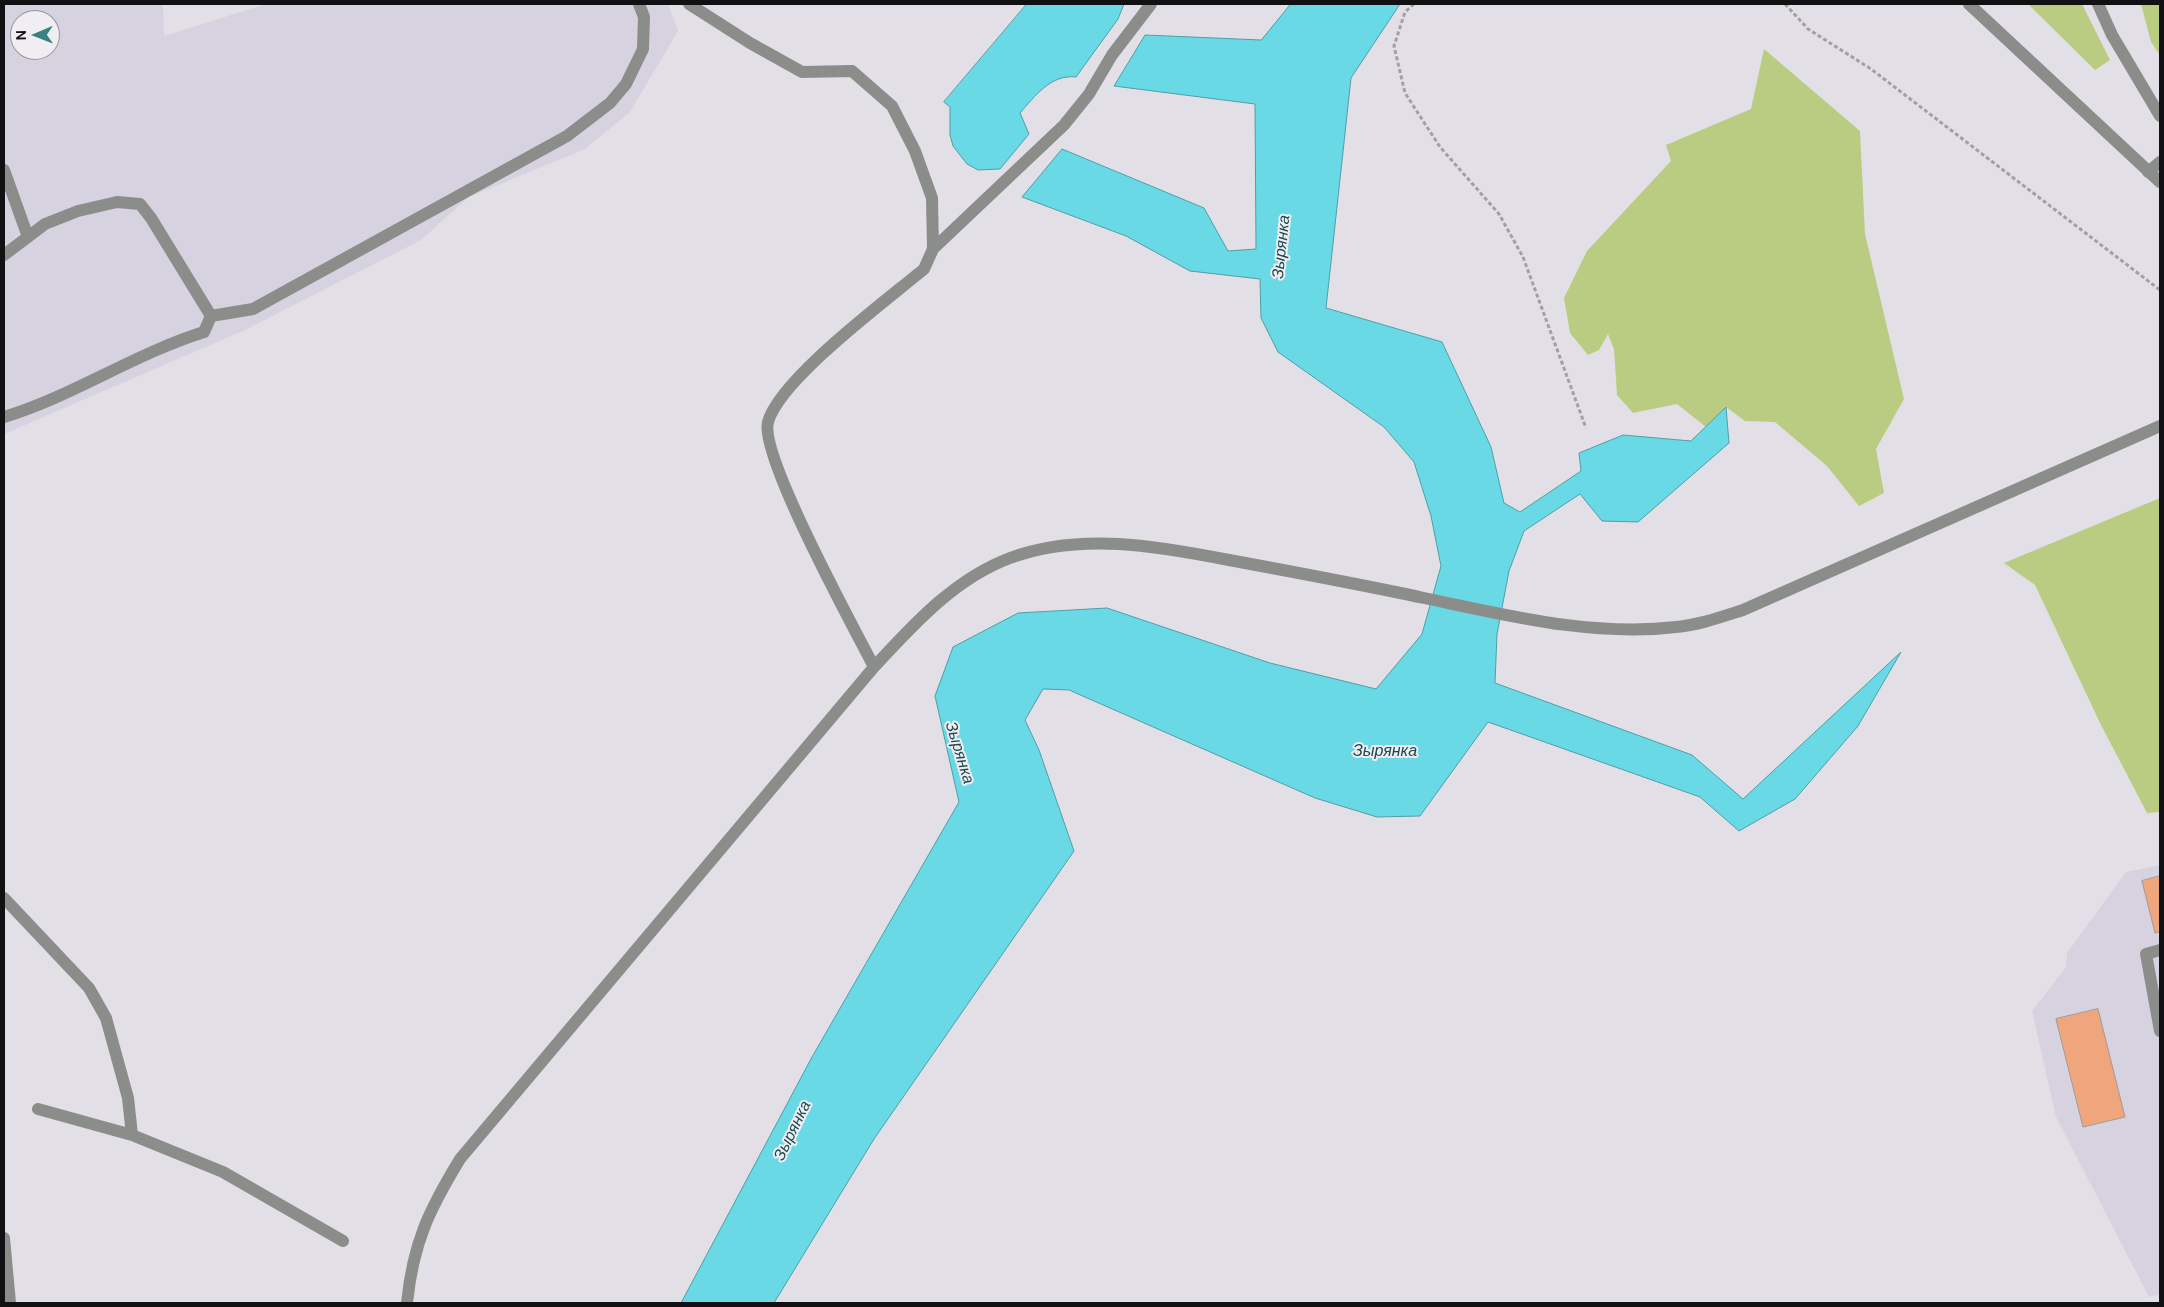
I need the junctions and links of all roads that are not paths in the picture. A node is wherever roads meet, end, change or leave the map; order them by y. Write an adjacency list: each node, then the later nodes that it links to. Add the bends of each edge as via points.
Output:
1 (639, 4): 14 (street, via 644,17 644,49 626,84 610,103 567,136 253,309)
2 (689, 4): 12 (street, via 802,72 852,71 892,106 915,151 932,198)
3 (1151, 4): 12 (street, via 1064,125)
4 (1969, 4): 9 (street)
5 (2098, 4): 6 (street, via 2112,35)
6 (2160, 116)
7 (2160, 162): 9 (street)
8 (4, 170): 11 (street)
9 (2148, 172): 10 (street)
10 (2160, 182)
11 (28, 237): 13 (street); 14 (street, via 44,224 78,211 117,202 140,204 152,218)
12 (933, 249): 17 (street, via 924,269 813,362 778,401 768,423 770,446 781,481)
13 (4, 255)
14 (211, 316): 15 (street, via 204,332 136,359 39,406)
15 (4, 417)
16 (2160, 426): 17 (street, via 1743,610 1707,622 1670,628 1606,630 1541,622 1176,550 1122,544 1067,544 1039,548 982,572 940,600)
17 (874, 667): 26 (street, via 460,1159 432,1205 415,1250)
18 (4, 898): 22 (street, via 89,988 106,1018 128,1098)
19 (2160, 950): 20 (street, via 2146,954)
20 (2160, 1030)
21 (38, 1109): 22 (street)
22 (132, 1134): 24 (street, via 223,1172)
23 (4, 1238): 25 (street)
24 (343, 1241)
25 (10, 1303)
26 (407, 1303)

